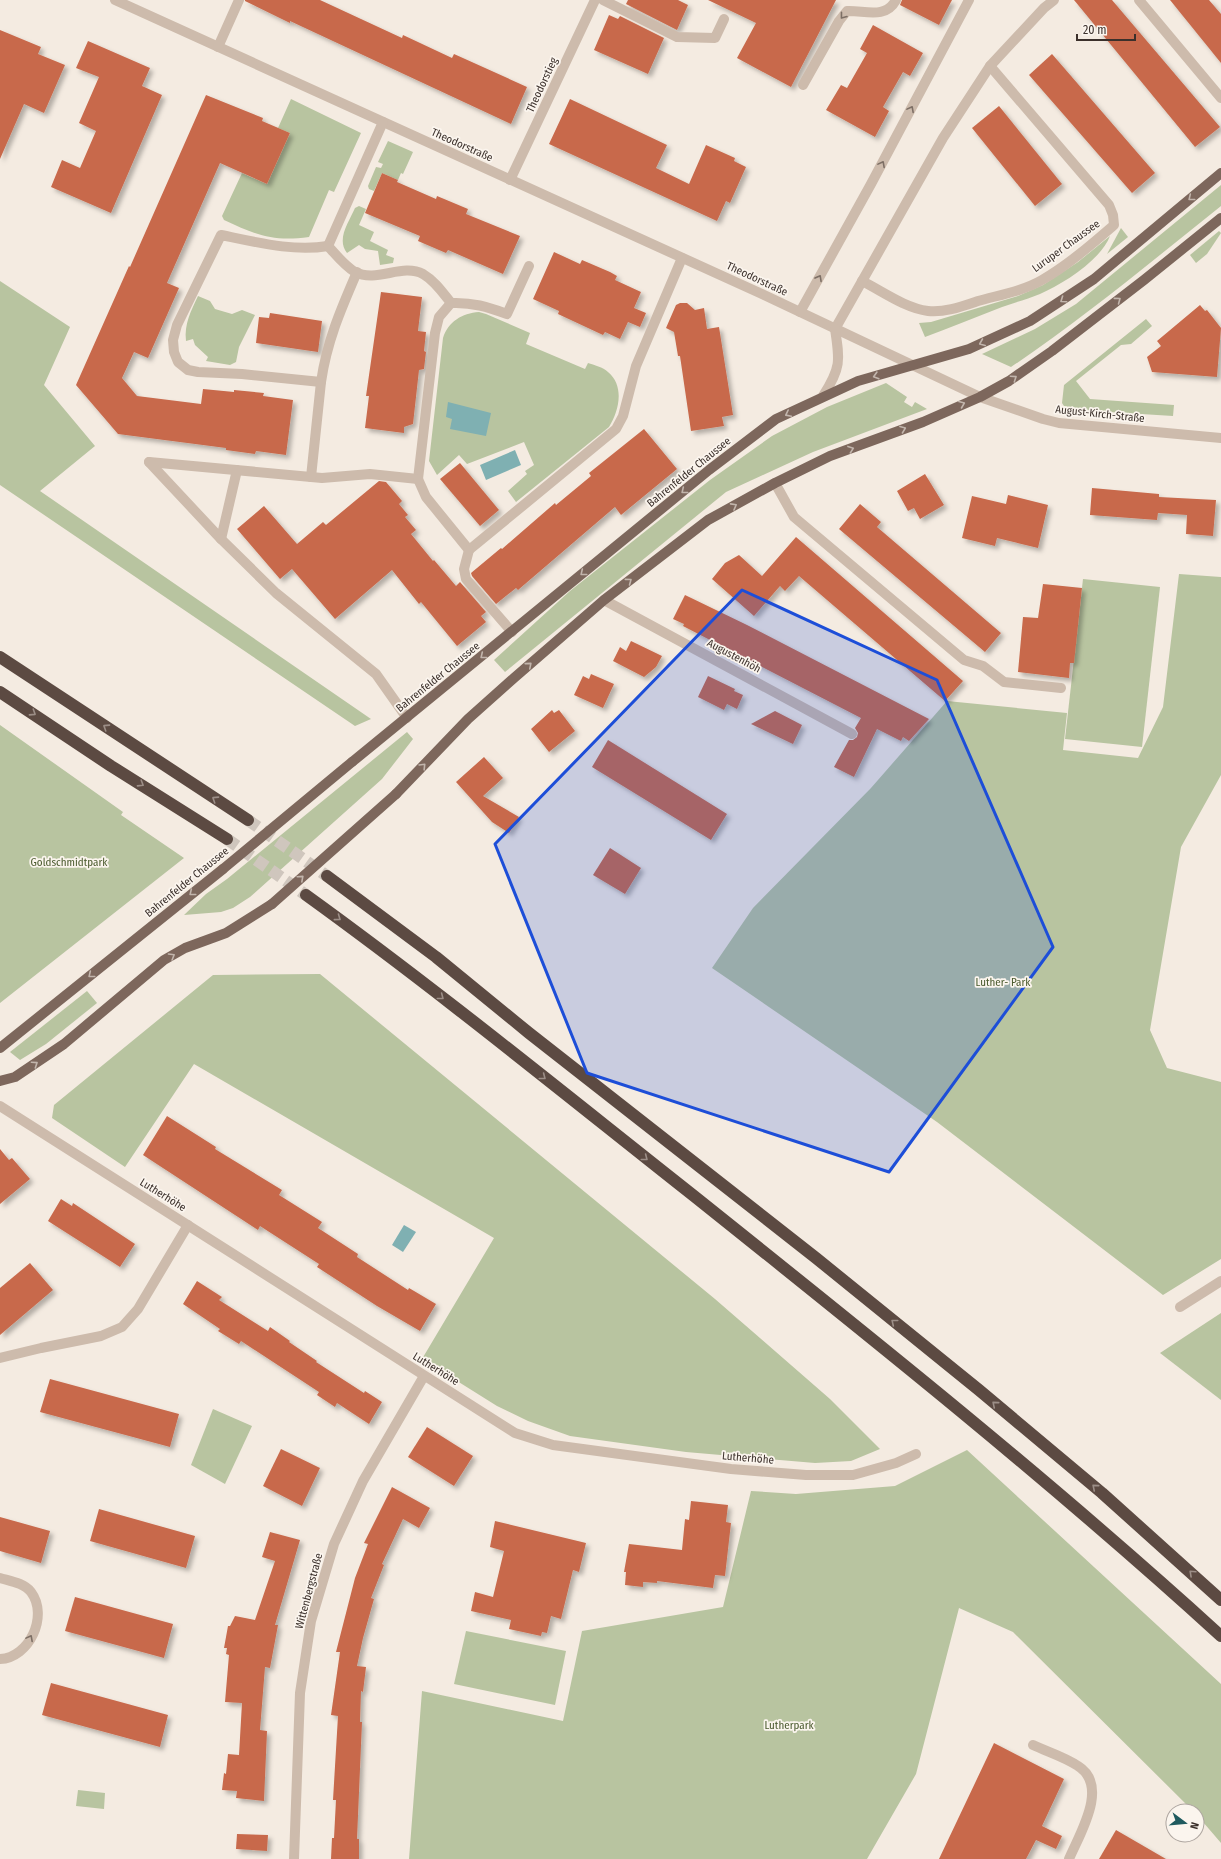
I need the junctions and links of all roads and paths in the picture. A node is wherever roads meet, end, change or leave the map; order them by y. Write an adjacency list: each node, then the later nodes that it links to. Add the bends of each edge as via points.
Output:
1 (115, 0): 10 (street, Theodorstraße)
2 (239, 0): 10 (street)
3 (596, 0): 16 (street, Theodorstieg)
4 (603, 0): 9 (street, via 677,37 715,38)
5 (896, 0): 12 (street, one-way to 12, via 887,9 878,13 847,11)
6 (969, 0): 24 (street, one-way to 6)
7 (1054, 0): 11 (street)
8 (1139, 0): 13 (street)
9 (724, 19)
10 (218, 47): 14 (street, Theodorstraße)
11 (990, 66): 22 (street, via 943,138); 22 (street, Luruper Chaussee, via 1109,205 1114,225 1090,246 1041,280 964,306 944,310 920,309)
12 (803, 84)
13 (1221, 98)
14 (383, 122): 16 (street, Theodorstraße); 18 (street)
15 (1221, 173): 26 (main road, one-way to 26, via 1094,279 1050,309 1006,333 975,346)
16 (510, 180): 19 (street, Theodorstraße)
17 (1221, 218): 29 (main road, one-way to 17, via 1009,381 1052,351)
18 (328, 246): 21 (street); 27 (street, via 279,246 221,235 177,325 173,340 178,362 188,370)
19 (682, 258): 24 (street, Theodorstraße); 36 (street, via 636,366 623,416 616,429)
20 (529, 266): 23 (street, via 507,314 486,306)
21 (357, 272): 23 (street, via 369,275 402,271 422,274 434,283); 27 (street, via 330,336 324,356)
22 (862, 281): 25 (street)
23 (451, 303): 33 (street, via 439,317 435,333)
24 (800, 312): 25 (street, Theodorstraße)
25 (835, 328): 26 (street, Theodorstraße); 28 (street, via 838,367)
26 (914, 365): 28 (main road, Bahrenfelder Chaussee, one-way to 28, via 858,381); 29 (street, Theodorstraße)
27 (321, 382): 32 (street)
28 (823, 396): 38 (main road, Bahrenfelder Chaussee, one-way to 38, via 776,419 709,470)
29 (980, 397): 30 (street, August-Kirch-Straße, via 1059,423); 34 (main road, one-way to 29, via 830,456 902,430)
30 (1221, 438)
31 (237, 470): 32 (street); 35 (street); 35 (street, via 149,462)
32 (311, 477): 33 (street, via 370,474)
33 (418, 479): 36 (street, via 426,497)
34 (775, 483): 37 (main road, one-way to 34, via 708,520); 40 (street, via 794,517 964,660 983,666 1004,682)
35 (221, 539): 42 (street, via 276,593 376,674)
36 (469, 550): 38 (street, via 464,569 466,579)
37 (604, 600): 43 (street, Augustenhöh); 49 (main road, one-way to 37, bridge, via 15,1077 64,1044 164,960 185,948 226,933 272,904 396,794 468,718)
38 (512, 632): 42 (main road, Bahrenfelder Chaussee, one-way to 42)
39 (0, 657): 44 (highway, one-way to 39)
40 (1061, 688)
41 (0, 692): 45 (highway, one-way to 45)
42 (407, 718): 48 (main road, Bahrenfelder Chaussee, one-way to 48, bridge)
43 (852, 734)
44 (248, 820)
45 (227, 839)
46 (327, 876): 58 (highway, one-way to 46, via 1102,1493 973,1385 436,957)
47 (306, 895): 59 (highway, one-way to 59, via 422,982 883,1346 1037,1474)
48 (0, 1048)
49 (0, 1081)
50 (0, 1106): 51 (street, Lutherhöhe)
51 (188, 1225): 54 (street, via 138,1309 122,1328 100,1336); 55 (street, Lutherhöhe)
52 (1221, 1281): 53 (street)
53 (1180, 1307)
54 (0, 1358)
55 (424, 1376): 56 (street, Lutherhöhe, via 515,1433 553,1446 731,1469 833,1476 872,1471); 62 (street, Wittenbergstraße, via 356,1495 334,1544 311,1621 300,1693)
56 (916, 1454)
57 (0, 1578): 60 (street, one-way to 57, via 11,1657 31,1640 38,1616 31,1592 22,1585)
58 (1221, 1600)
59 (1221, 1636)
60 (0, 1659)
61 (1033, 1745): 63 (street, via 1080,1766 1088,1776 1093,1791 1091,1808)
62 (294, 1859)
63 (1069, 1859)

